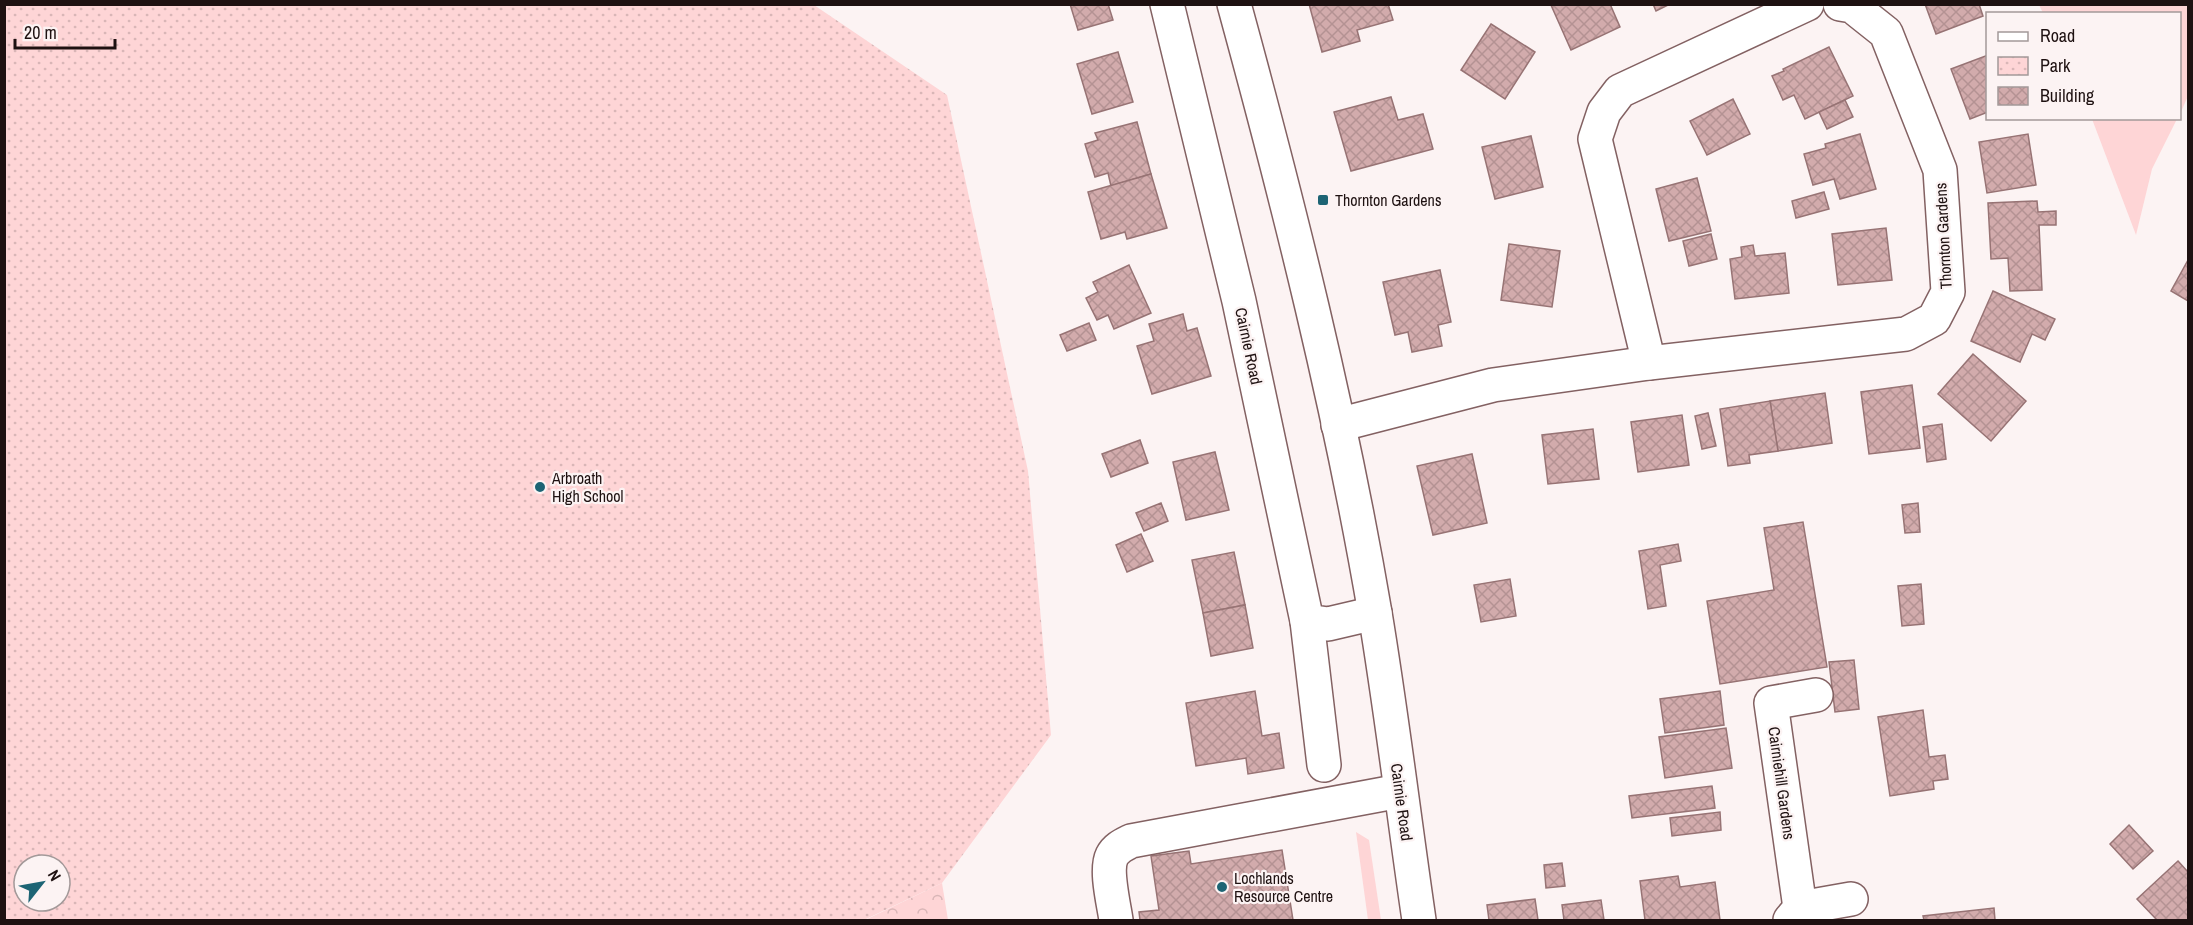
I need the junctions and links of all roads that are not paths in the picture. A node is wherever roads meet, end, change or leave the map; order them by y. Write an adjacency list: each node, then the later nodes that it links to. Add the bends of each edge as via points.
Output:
1 (1167, 4): 8 (street, Cairnie Road, via 1239,301)
2 (1234, 4): 6 (street, Cairnie Road, via 1288,204)
3 (1807, 4): 5 (street, via 1620,91 1604,112 1595,139)
4 (1840, 4): 5 (street, Thornton Gardens, via 1852,6 1886,33 1940,170 1948,292 1934,319 1906,334)
5 (1649, 363): 6 (street, Thornton Gardens, via 1493,385)
6 (1338, 425): 7 (street, Cairnie Road)
7 (1375, 613): 8 (street, via 1328,624); 11 (street, Cairnie Road)
8 (1307, 621): 10 (street, Cairnie Road)
9 (1816, 695): 13 (street, Cairniehill Gardens, via 1771,703)
10 (1324, 765)
11 (1400, 791): 14 (street, via 1131,841 1110,858); 15 (street, Cairnie Road)
12 (1851, 899): 13 (street, Cairniehill Gardens)
13 (1795, 914)
14 (1116, 921)
15 (1419, 921)

